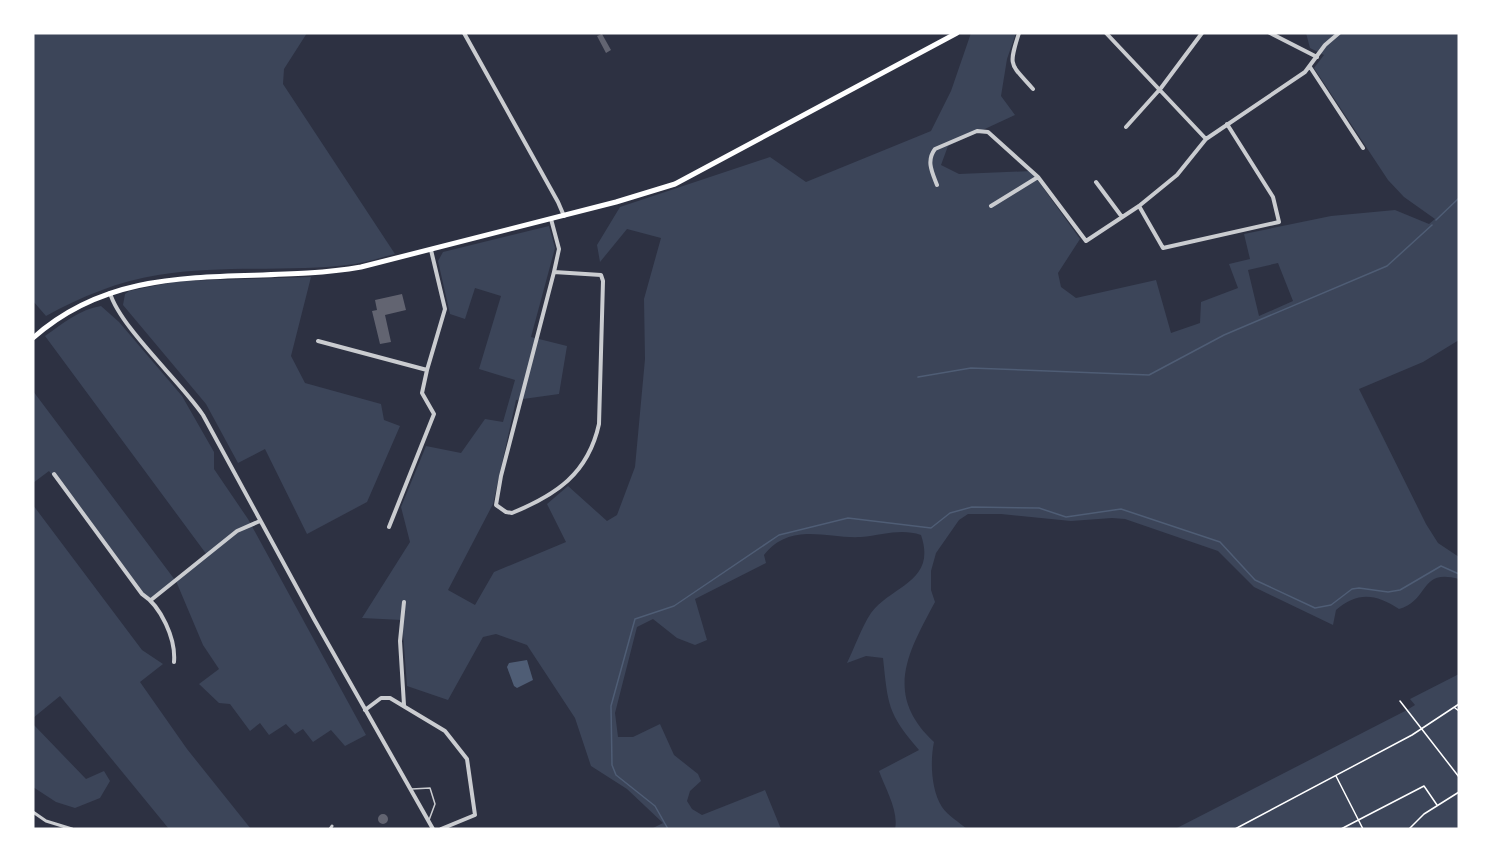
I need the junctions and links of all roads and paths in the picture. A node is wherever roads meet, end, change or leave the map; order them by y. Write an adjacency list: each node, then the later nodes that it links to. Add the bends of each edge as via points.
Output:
1 (464, 33): 21 (street)
2 (957, 33): 21 (main road, via 687,178 649,193)
3 (1019, 33): 11 (street, via 1012,65)
4 (1106, 33): 10 (street)
5 (1202, 33): 10 (street)
6 (1270, 33): 8 (street)
7 (1339, 33): 8 (street)
8 (1317, 57): 9 (street)
9 (1310, 67): 12 (street); 15 (street)
10 (1161, 88): 13 (street); 14 (street)
11 (1033, 89)
12 (1227, 124): 14 (street); 20 (street, via 1273,197 1279,222 1163,248)
13 (1126, 127)
14 (1206, 139): 20 (street, via 1177,176)
15 (1363, 148)
16 (1038, 177): 18 (street, via 996,136 977,131 935,149 930,163); 19 (street); 22 (street, via 1086,241)
17 (1096, 182): 22 (street)
18 (937, 185)
19 (991, 206)
20 (1138, 206): 22 (street)
21 (564, 216): 23 (main road)
22 (1122, 217)
23 (551, 219): 24 (main road); 25 (street, via 559,249)
24 (431, 250): 26 (main road, via 348,270 183,277); 29 (street, via 445,309)
25 (554, 272): 25 (street, via 501,476 496,505 506,512 512,513 557,491 587,458 599,424 601,275)
26 (110, 293): 27 (main road, via 77,307); 31 (street, via 123,317 203,415)
27 (33, 338)
28 (318, 341): 29 (street)
29 (427, 370): 32 (street, via 422,393 434,414)
30 (54, 474): 33 (street, via 142,594)
31 (260, 521): 33 (street, via 237,531); 40 (street)
32 (389, 527)
33 (151, 600): 35 (street, via 172,638)
34 (404, 602): 38 (street, via 400,640)
35 (174, 662)
36 (1400, 701): 42 (path)
37 (1459, 704): 39 (path)
38 (404, 705): 40 (street, via 385,697); 53 (street, via 440,727 467,759 475,815)
39 (1454, 707): 41 (path); 42 (path)
40 (365, 710): 45 (street)
41 (1459, 711)
42 (1420, 727): 43 (path); 44 (path)
43 (1336, 776): 49 (path); 54 (path)
44 (1459, 777)
45 (411, 789): 50 (street); 50 (lane, via 430,788 435,808)
46 (1459, 792): 47 (path)
47 (1437, 805): 49 (path, via 1424,786); 57 (path)
48 (33, 812): 51 (street, via 46,821)
49 (1358, 820): 55 (path); 56 (path)
50 (429, 821): 52 (street)
51 (72, 829)
52 (433, 829)
53 (441, 829)
54 (1235, 829)
55 (1341, 829)
56 (1363, 829)
57 (1409, 829)

